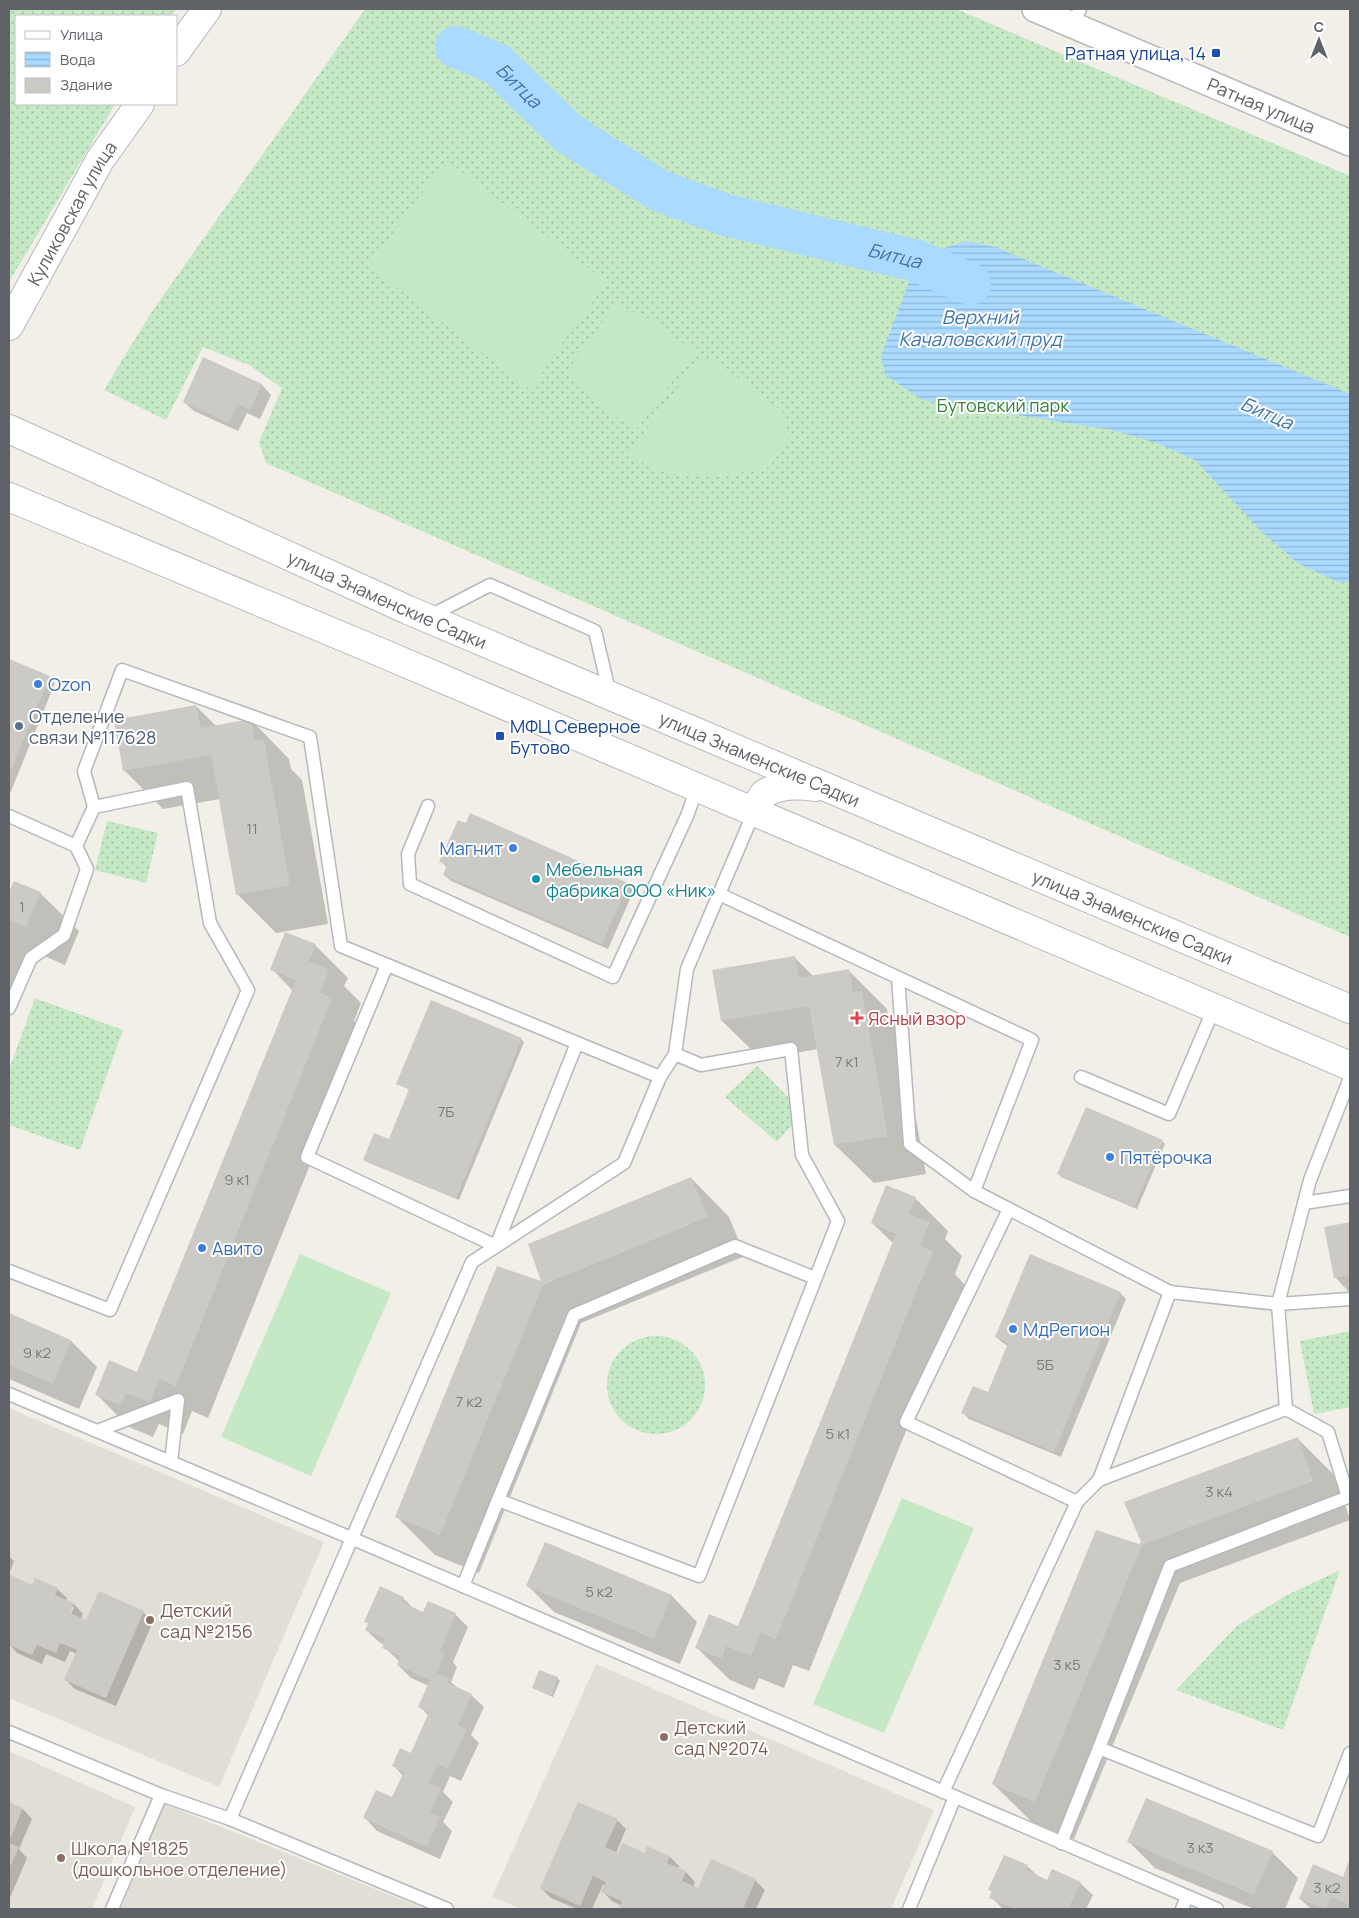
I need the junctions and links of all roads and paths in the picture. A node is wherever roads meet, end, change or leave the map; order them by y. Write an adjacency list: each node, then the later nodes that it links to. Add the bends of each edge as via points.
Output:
1 (207, 9): 4 (street)
2 (1035, 9): 3 (street, Ратная улица)
3 (1076, 17): 6 (street, Ратная улица)
4 (178, 49)
5 (139, 105): 7 (street, Куликовская улица, via 100,160)
6 (1350, 143)
7 (9, 326)
8 (9, 429): 10 (street, улица Знаменские Садки)
9 (9, 497): 12 (street)
10 (426, 618): 11 (street, улица Знаменские Садки); 11 (lane, via 490,585 595,631)
11 (610, 695): 13 (street, улица Знаменские Садки)
12 (697, 788): 14 (lane, via 613,977 410,884 408,854); 16 (street)
13 (835, 790): 16 (street, via 805,785 782,787 764,795); 24 (street, улица Знаменские Садки)
14 (428, 806)
15 (94, 807): 18 (lane); 20 (lane, via 84,771 122,670 310,737 341,946); 36 (lane, via 187,788 210,923 248,990 110,1310)
16 (754, 812): 19 (lane); 23 (street)
17 (9, 816): 18 (lane)
18 (76, 846): 22 (lane, via 87,869 64,935 31,958)
19 (719, 894): 21 (lane); 26 (lane, via 687,969)
20 (387, 965): 25 (lane); 35 (lane, via 307,1157)
21 (898, 978): 31 (lane, via 910,1144); 31 (lane, via 1032,1040)
22 (9, 1008)
23 (1214, 1008): 27 (street); 29 (lane, via 1169,1114)
24 (1350, 1009)
25 (577, 1043): 28 (lane); 35 (lane)
26 (675, 1054): 28 (lane); 37 (lane, via 701,1065 791,1049 802,1155 838,1221)
27 (1350, 1066)
28 (660, 1077): 35 (lane, via 624,1162)
29 (1081, 1077)
30 (1350, 1078): 33 (lane)
31 (974, 1191): 34 (lane)
32 (1350, 1196): 33 (lane)
33 (1304, 1203): 40 (lane)
34 (1009, 1209): 38 (lane); 47 (lane, via 906,1422)
35 (496, 1246): 48 (lane, via 472,1262)
36 (9, 1271)
37 (815, 1278): 46 (lane, via 735,1246 574,1315); 46 (lane, via 699,1576)
38 (1170, 1292): 40 (lane); 45 (lane)
39 (1350, 1299): 40 (lane)
40 (1278, 1304): 42 (lane)
41 (9, 1394): 43 (lane)
42 (1286, 1409): 45 (lane); 51 (lane, via 1328,1432 1348,1497 1170,1566)
43 (97, 1431): 44 (lane); 44 (lane, via 178,1400)
44 (171, 1462): 48 (lane)
45 (1099, 1480): 47 (lane)
46 (498, 1500): 49 (lane)
47 (1077, 1502): 53 (lane)
48 (351, 1538): 49 (lane); 56 (lane)
49 (463, 1586): 53 (lane)
50 (9, 1732): 54 (lane)
51 (1099, 1748): 52 (lane, via 1318,1836); 57 (lane)
52 (1350, 1753)
53 (942, 1792): 55 (lane)
54 (161, 1795): 56 (lane); 59 (lane)
55 (955, 1797): 57 (lane); 61 (lane)
56 (230, 1819): 60 (lane)
57 (1061, 1843): 58 (lane)
58 (1187, 1896): 62 (lane); 63 (lane)
59 (112, 1909)
60 (446, 1909)
61 (909, 1909)
62 (1182, 1909)
63 (1217, 1909)

